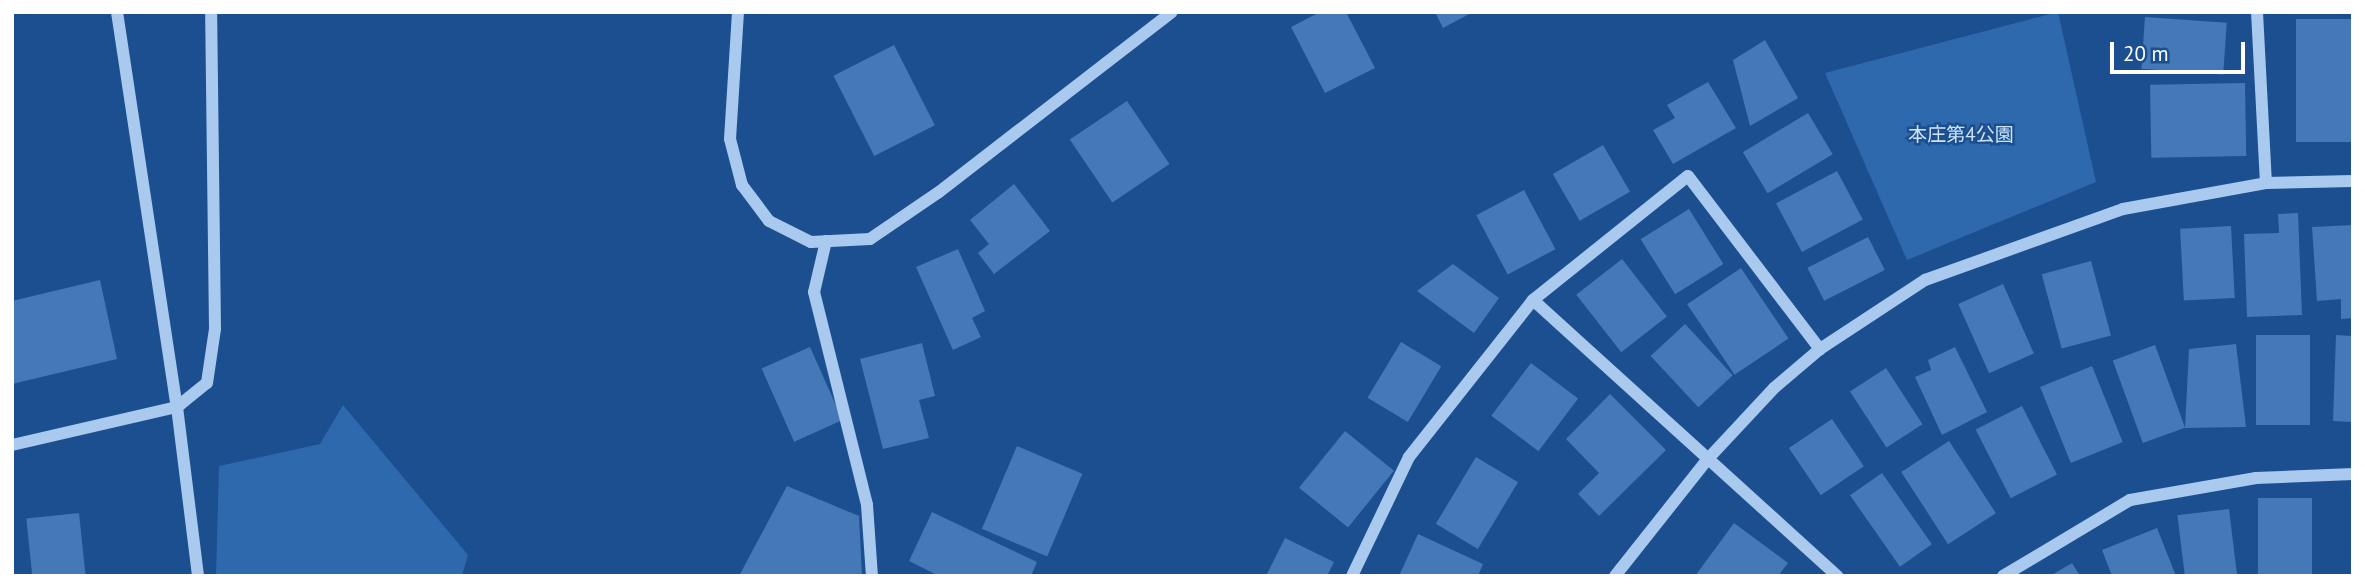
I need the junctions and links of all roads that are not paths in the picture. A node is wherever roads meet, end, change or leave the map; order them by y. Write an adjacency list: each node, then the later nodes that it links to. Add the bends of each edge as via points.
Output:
1 (117, 12): 11 (street)
2 (211, 12): 11 (street, via 215,329 207,383)
3 (738, 12): 8 (street, via 730,139 741,186 769,221 811,242)
4 (1172, 12): 8 (street, via 939,192 870,239)
5 (2258, 12): 7 (street)
6 (2353, 181): 7 (street)
7 (2266, 183): 10 (street, via 2123,209 1925,280)
8 (826, 241): 16 (street, via 814,292 867,505)
9 (1533, 300): 10 (street, via 1688,176); 13 (street); 17 (street, via 1409,457)
10 (1819, 349): 13 (street, via 1774,388)
11 (177, 407): 12 (street); 15 (street)
12 (12, 445)
13 (1706, 461): 18 (street); 19 (street)
14 (2353, 474): 20 (street, via 2256,478 2130,500)
15 (198, 576)
16 (872, 576)
17 (1352, 576)
18 (1615, 576)
19 (1837, 576)
20 (2003, 576)

